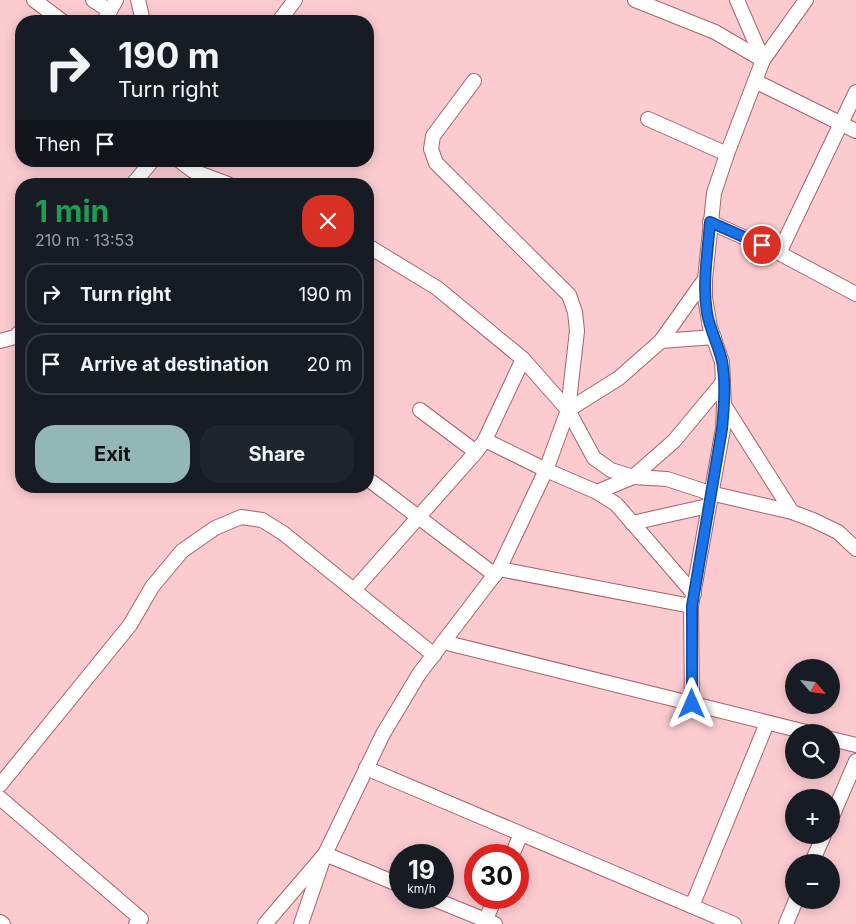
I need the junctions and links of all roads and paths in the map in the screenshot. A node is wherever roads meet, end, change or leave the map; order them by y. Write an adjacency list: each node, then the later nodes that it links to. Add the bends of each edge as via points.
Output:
1 (34, 0): 9 (street)
2 (93, 0): 8 (street)
3 (138, 0): 10 (street)
4 (295, 0): 11 (street)
5 (635, 0): 12 (street, via 715,32)
6 (737, 0): 12 (street)
7 (806, 0): 12 (street)
8 (110, 11)
9 (54, 15)
10 (142, 15)
11 (284, 15)
12 (763, 60): 14 (street)
13 (474, 81): 37 (street, via 433,136 431,150 436,164 569,295 577,331)
14 (756, 81): 17 (street); 19 (street)
15 (856, 92): 17 (street)
16 (648, 119): 19 (street)
17 (841, 124): 18 (street); 26 (street)
18 (856, 131)
19 (727, 154): 24 (street, via 714,193)
20 (147, 167): 22 (street)
21 (188, 167): 23 (street)
22 (138, 178)
23 (212, 178)
24 (710, 222): 26 (street); 27 (street)
25 (374, 250): 33 (street, via 437,288)
26 (779, 253): 28 (street)
27 (705, 279): 30 (street, via 707,313); 32 (street)
28 (856, 294)
29 (15, 336): 31 (street)
30 (714, 337): 32 (street); 34 (street, via 722,362)
31 (0, 341)
32 (661, 341): 37 (street, via 619,378)
33 (523, 359): 37 (street); 38 (street)
34 (723, 382): 35 (street); 41 (street, via 674,441)
35 (724, 405): 44 (street); 45 (street)
36 (420, 410): 39 (street)
37 (568, 410): 40 (street); 41 (street, via 594,458 611,470)
38 (485, 440): 39 (street); 40 (street)
39 (476, 452): 46 (street)
40 (546, 470): 43 (street); 49 (street)
41 (633, 477): 43 (street); 44 (street, via 667,479)
42 (374, 484): 46 (street)
43 (597, 492): 47 (street, via 616,504)
44 (709, 499): 45 (street); 47 (street); 51 (street)
45 (792, 512): 48 (street, via 838,532)
46 (420, 518): 49 (street); 50 (street)
47 (632, 523): 51 (street)
48 (856, 549)
49 (497, 572): 51 (street); 52 (street)
50 (354, 590): 53 (street); 61 (street, via 283,532 262,520 241,517 215,528 182,551 152,587 130,626)
51 (692, 600): 54 (street)
52 (443, 642): 53 (street); 54 (street)
53 (434, 655): 60 (street, via 419,674)
54 (692, 704): 55 (street)
55 (768, 723): 56 (street); 68 (street)
56 (785, 727)
57 (840, 741): 58 (street)
58 (856, 745)
59 (856, 761): 62 (street)
60 (366, 768): 64 (street); 66 (street)
61 (0, 785)
62 (840, 797)
63 (0, 798): 73 (street, via 141,919)
64 (521, 834): 65 (street); 68 (street)
65 (517, 844)
66 (325, 854): 67 (street); 74 (street); 75 (street)
67 (389, 880)
68 (692, 906): 76 (street)
69 (454, 908): 72 (street)
70 (492, 909): 72 (street)
71 (792, 909): 77 (street)
72 (489, 923)
73 (137, 924)
74 (265, 924)
75 (301, 924)
76 (734, 924)
77 (786, 924)

